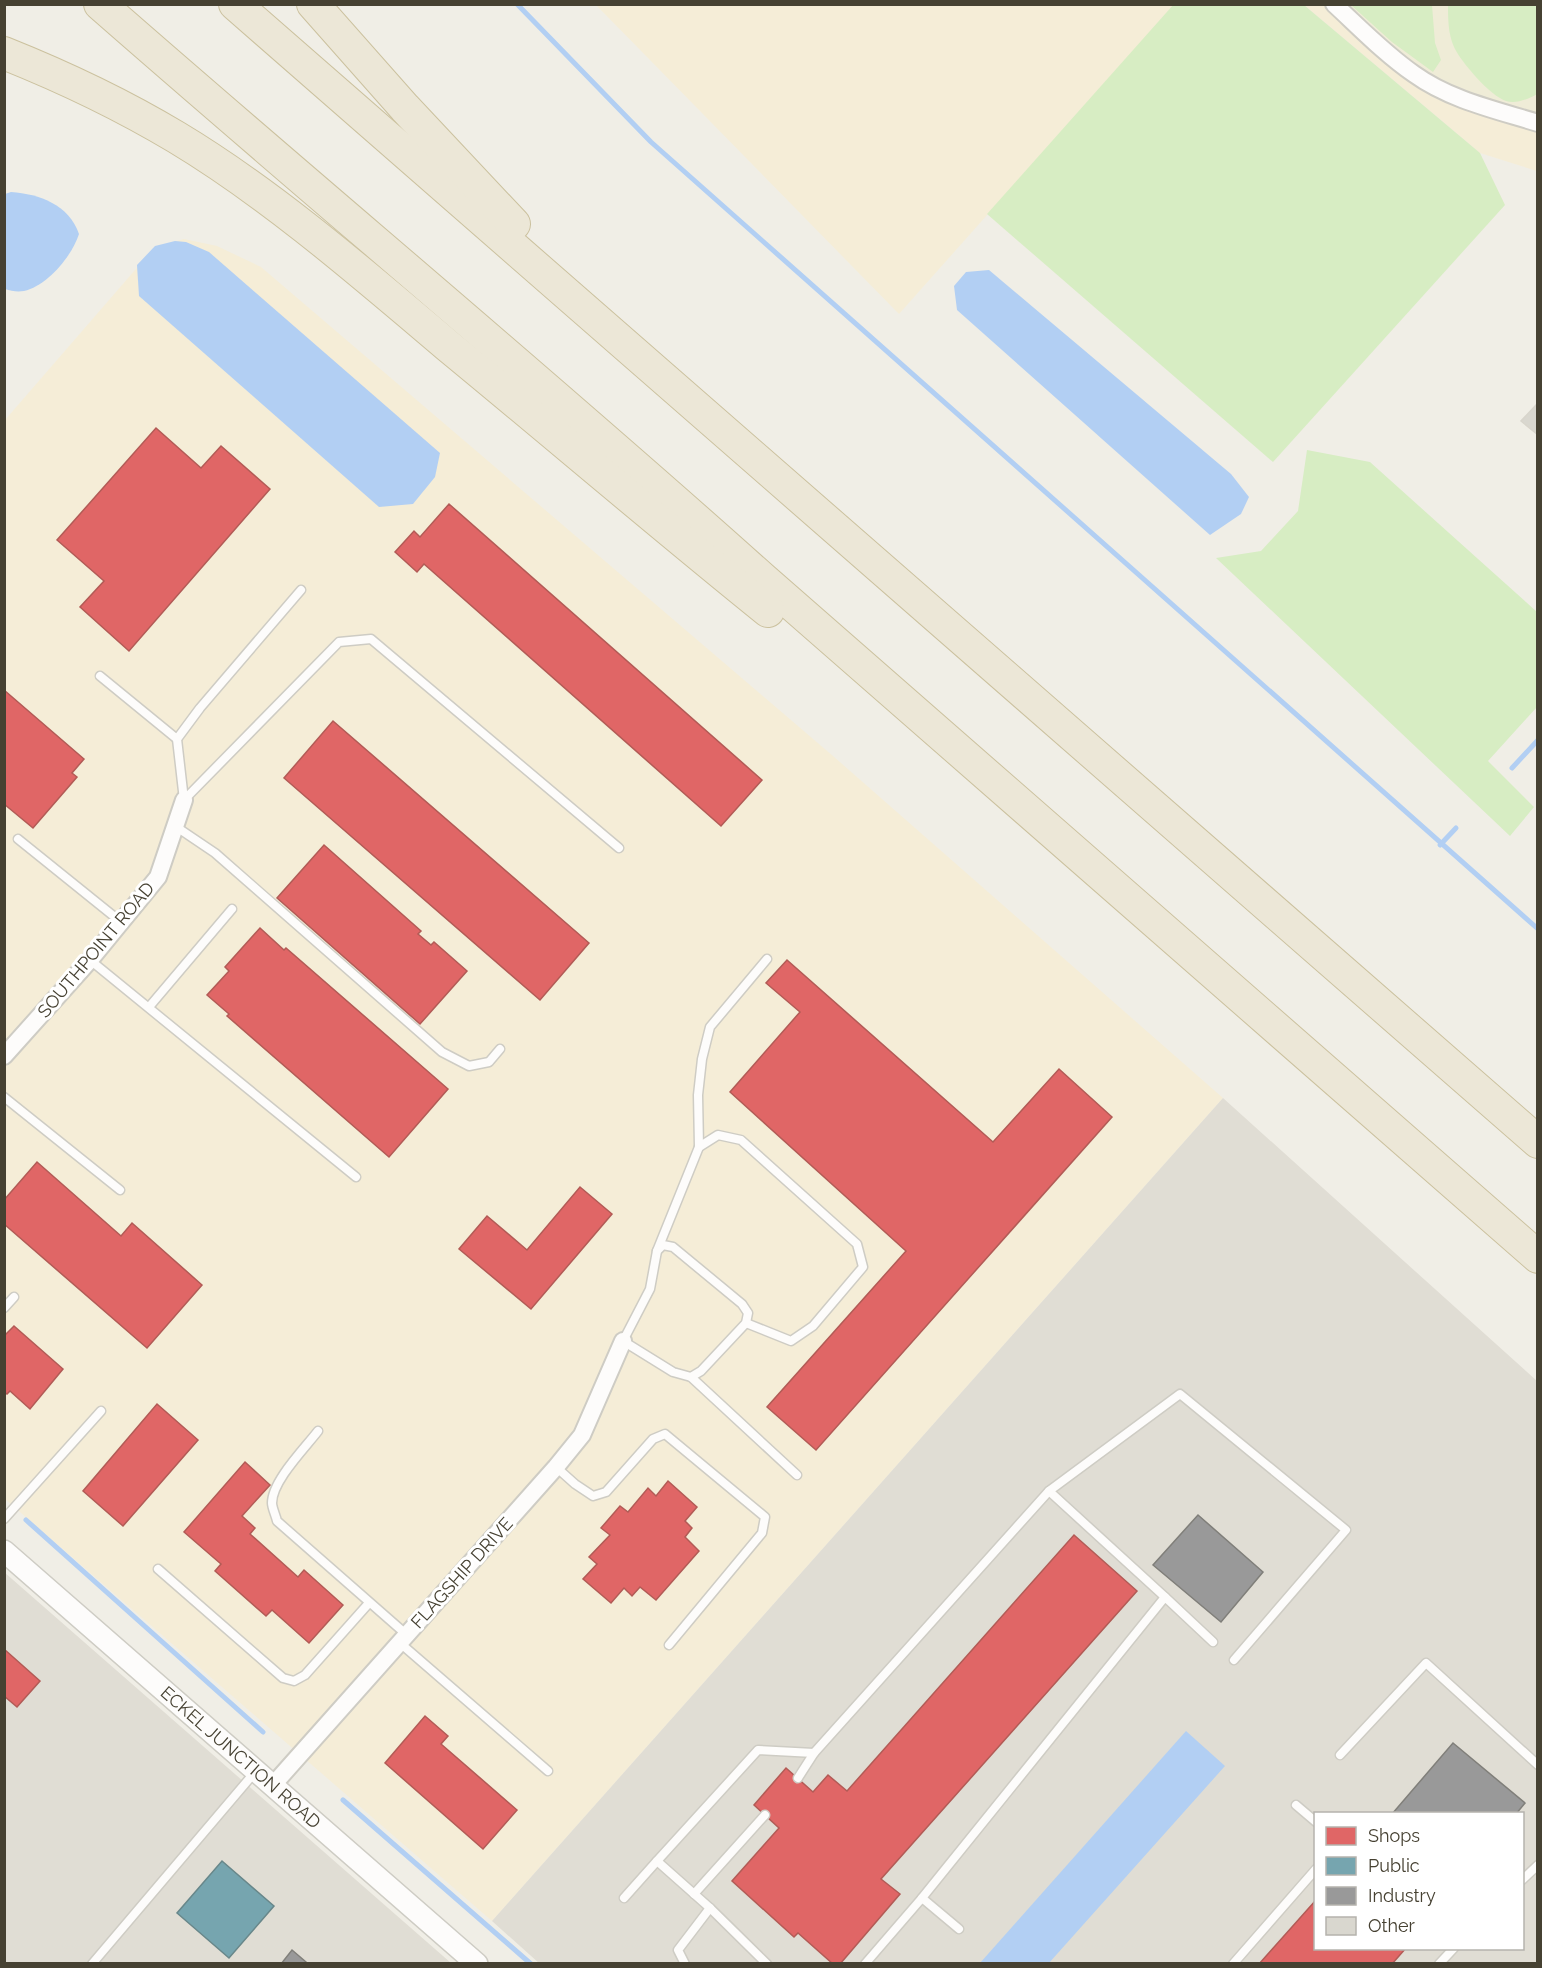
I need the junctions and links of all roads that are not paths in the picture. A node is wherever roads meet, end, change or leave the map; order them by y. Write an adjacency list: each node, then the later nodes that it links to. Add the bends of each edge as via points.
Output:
1 (100, 4): 15 (highway, via 650,478)
2 (236, 4): 7 (highway)
3 (314, 4): 7 (highway, via 511,221)
4 (1334, 4): 6 (street, via 1414,75 1466,100)
5 (4, 53): 15 (highway, via 118,103 196,150 280,209 728,579)
6 (1538, 123)
7 (720, 427): 24 (highway)
8 (301, 590): 10 (lane)
9 (100, 676): 10 (lane)
10 (177, 740): 11 (lane)
11 (184, 800): 12 (street, SOUTHPOINT ROAD); 14 (lane, via 339,642 371,639)
12 (175, 826): 17 (street, SOUTHPOINT ROAD, via 158,877); 21 (lane, via 215,853 442,1052 469,1066 489,1062)
13 (18, 839): 17 (lane)
14 (619, 848)
15 (1112, 886): 29 (highway)
16 (232, 909): 20 (lane)
17 (121, 922): 19 (street, SOUTHPOINT ROAD)
18 (767, 959): 25 (lane, via 710,1027 698,1095)
19 (90, 960): 20 (lane); 22 (street, SOUTHPOINT ROAD)
20 (149, 1007): 26 (lane)
21 (500, 1049)
22 (4, 1056)
23 (4, 1097): 27 (lane)
24 (1538, 1142)
25 (699, 1147): 28 (lane); 32 (lane, via 718,1135 741,1140 857,1244 862,1267 813,1326 791,1341)
26 (356, 1177)
27 (120, 1190)
28 (657, 1251): 32 (lane, via 663,1245 673,1246 742,1304 748,1314); 33 (lane, via 651,1289)
29 (1538, 1257)
30 (14, 1297): 31 (lane)
31 (4, 1308)
32 (746, 1323): 34 (lane)
33 (623, 1341): 34 (lane, via 673,1372); 37 (street, FLAGSHIP DRIVE, via 582,1435)
34 (691, 1377): 38 (lane)
35 (101, 1411): 40 (lane)
36 (318, 1431): 44 (lane, via 278,1484 272,1502 277,1521)
37 (556, 1467): 45 (street, FLAGSHIP DRIVE); 47 (lane, via 593,1496 606,1492 653,1439 665,1434 765,1517 762,1533)
38 (797, 1475)
39 (1049, 1491): 43 (lane); 48 (lane, via 1180,1394 1346,1530); 49 (lane)
40 (4, 1518)
41 (4, 1551): 52 (street, ECKEL JUNCTION ROAD)
42 (158, 1569): 44 (lane, via 283,1678 294,1681 305,1675)
43 (1165, 1596): 46 (lane); 65 (lane)
44 (369, 1603): 45 (lane)
45 (403, 1639): 53 (lane); 55 (street, FLAGSHIP DRIVE)
46 (1213, 1642)
47 (669, 1645)
48 (1234, 1660)
49 (814, 1753): 54 (lane); 59 (lane, via 758,1750)
50 (1340, 1755): 51 (lane, via 1426,1663)
51 (1538, 1765)
52 (256, 1771): 55 (street, ECKEL JUNCTION ROAD); 69 (lane)
53 (548, 1771)
54 (798, 1778)
55 (273, 1785): 70 (street, ECKEL JUNCTION ROAD)
56 (1296, 1805): 58 (lane)
57 (765, 1815): 63 (lane)
58 (1314, 1820)
59 (657, 1861): 63 (lane); 64 (lane)
60 (1538, 1865): 62 (lane)
61 (1314, 1871): 74 (lane)
62 (1524, 1878)
63 (694, 1894): 66 (lane)
64 (624, 1898)
65 (922, 1898): 67 (lane); 73 (lane)
66 (710, 1908): 71 (lane, via 678,1950); 72 (lane)
67 (959, 1929)
68 (1452, 1950): 75 (lane)
69 (92, 1964)
70 (477, 1964)
71 (685, 1964)
72 (767, 1964)
73 (865, 1964)
74 (1233, 1964)
75 (1439, 1964)

